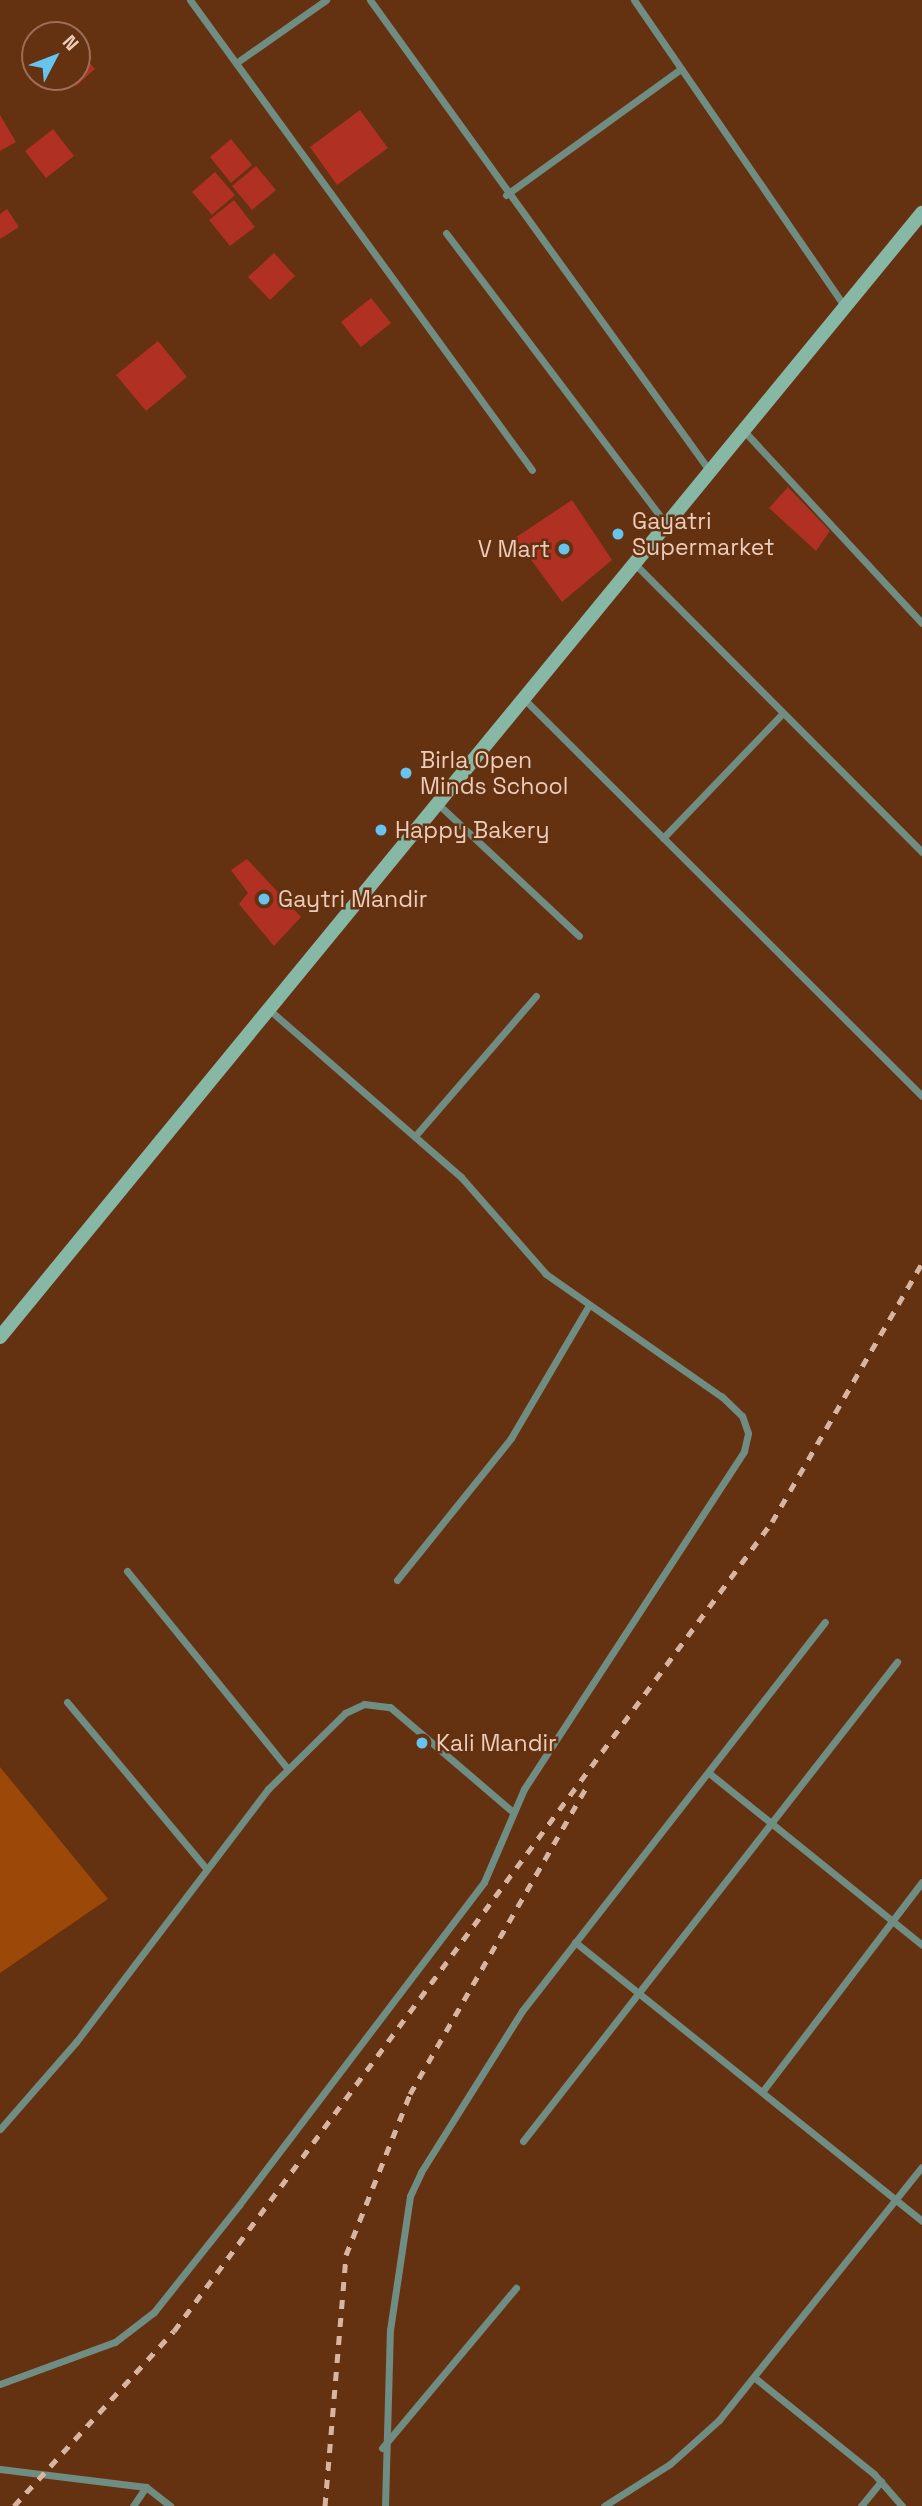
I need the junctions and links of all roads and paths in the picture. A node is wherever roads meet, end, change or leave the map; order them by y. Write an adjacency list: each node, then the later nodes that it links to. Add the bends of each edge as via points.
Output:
1 (190, 0): 5 (street)
2 (326, 0): 5 (street)
3 (370, 0): 7 (street)
4 (634, 0): 6 (street)
5 (236, 63): 12 (street)
6 (681, 69): 7 (street); 10 (street)
7 (506, 195): 13 (street)
8 (922, 213): 10 (main road)
9 (446, 233): 14 (street)
10 (844, 306): 11 (main road)
11 (745, 432): 13 (main road); 16 (street)
12 (532, 470)
13 (709, 470): 14 (main road)
14 (666, 524): 15 (main road)
15 (634, 563): 17 (main road); 18 (street)
16 (922, 623)
17 (524, 699): 19 (main road); 20 (street)
18 (783, 713): 20 (street); 21 (street)
19 (438, 804): 22 (street); 24 (main road)
20 (663, 838): 25 (street)
21 (922, 852)
22 (579, 936)
23 (536, 996): 26 (street)
24 (271, 1011): 26 (street); 28 (main road)
25 (922, 1096)
26 (415, 1136): 27 (street, via 499,1215 532,1262)
27 (589, 1305): 30 (street, via 511,1438); 36 (street, via 722,1397 742,1416 748,1433 744,1451)
28 (0, 1337)
29 (127, 1571): 34 (street)
30 (397, 1580)
31 (825, 1622): 35 (street)
32 (898, 1662): 37 (street)
33 (67, 1702): 38 (street)
34 (288, 1769): 36 (street, via 345,1713 377,1704 406,1720); 38 (street)
35 (709, 1773): 37 (street); 41 (street)
36 (513, 1812): 52 (street, via 484,1882 154,2312 115,2342)
37 (774, 1826): 40 (street); 43 (street)
38 (206, 1868): 45 (street, via 76,2042)
39 (922, 1882): 40 (street)
40 (893, 1922): 42 (street); 44 (street)
41 (575, 1942): 43 (street); 53 (street, via 522,2011 410,2196 390,2329)
42 (922, 1945)
43 (639, 1992): 44 (street); 46 (street)
44 (762, 2092): 48 (street)
45 (0, 2129)
46 (523, 2141)
47 (922, 2167): 48 (street)
48 (896, 2201): 49 (street); 51 (street)
49 (922, 2221)
50 (516, 2288): 53 (street)
51 (755, 2378): 55 (street); 60 (street, via 670,2464)
52 (0, 2384)
53 (382, 2448): 59 (street)
54 (0, 2469): 56 (street)
55 (881, 2481): 61 (street); 62 (street)
56 (146, 2487): 57 (street); 58 (street)
57 (133, 2506)
58 (170, 2506)
59 (385, 2506)
60 (604, 2506)
61 (861, 2506)
62 (902, 2506)

